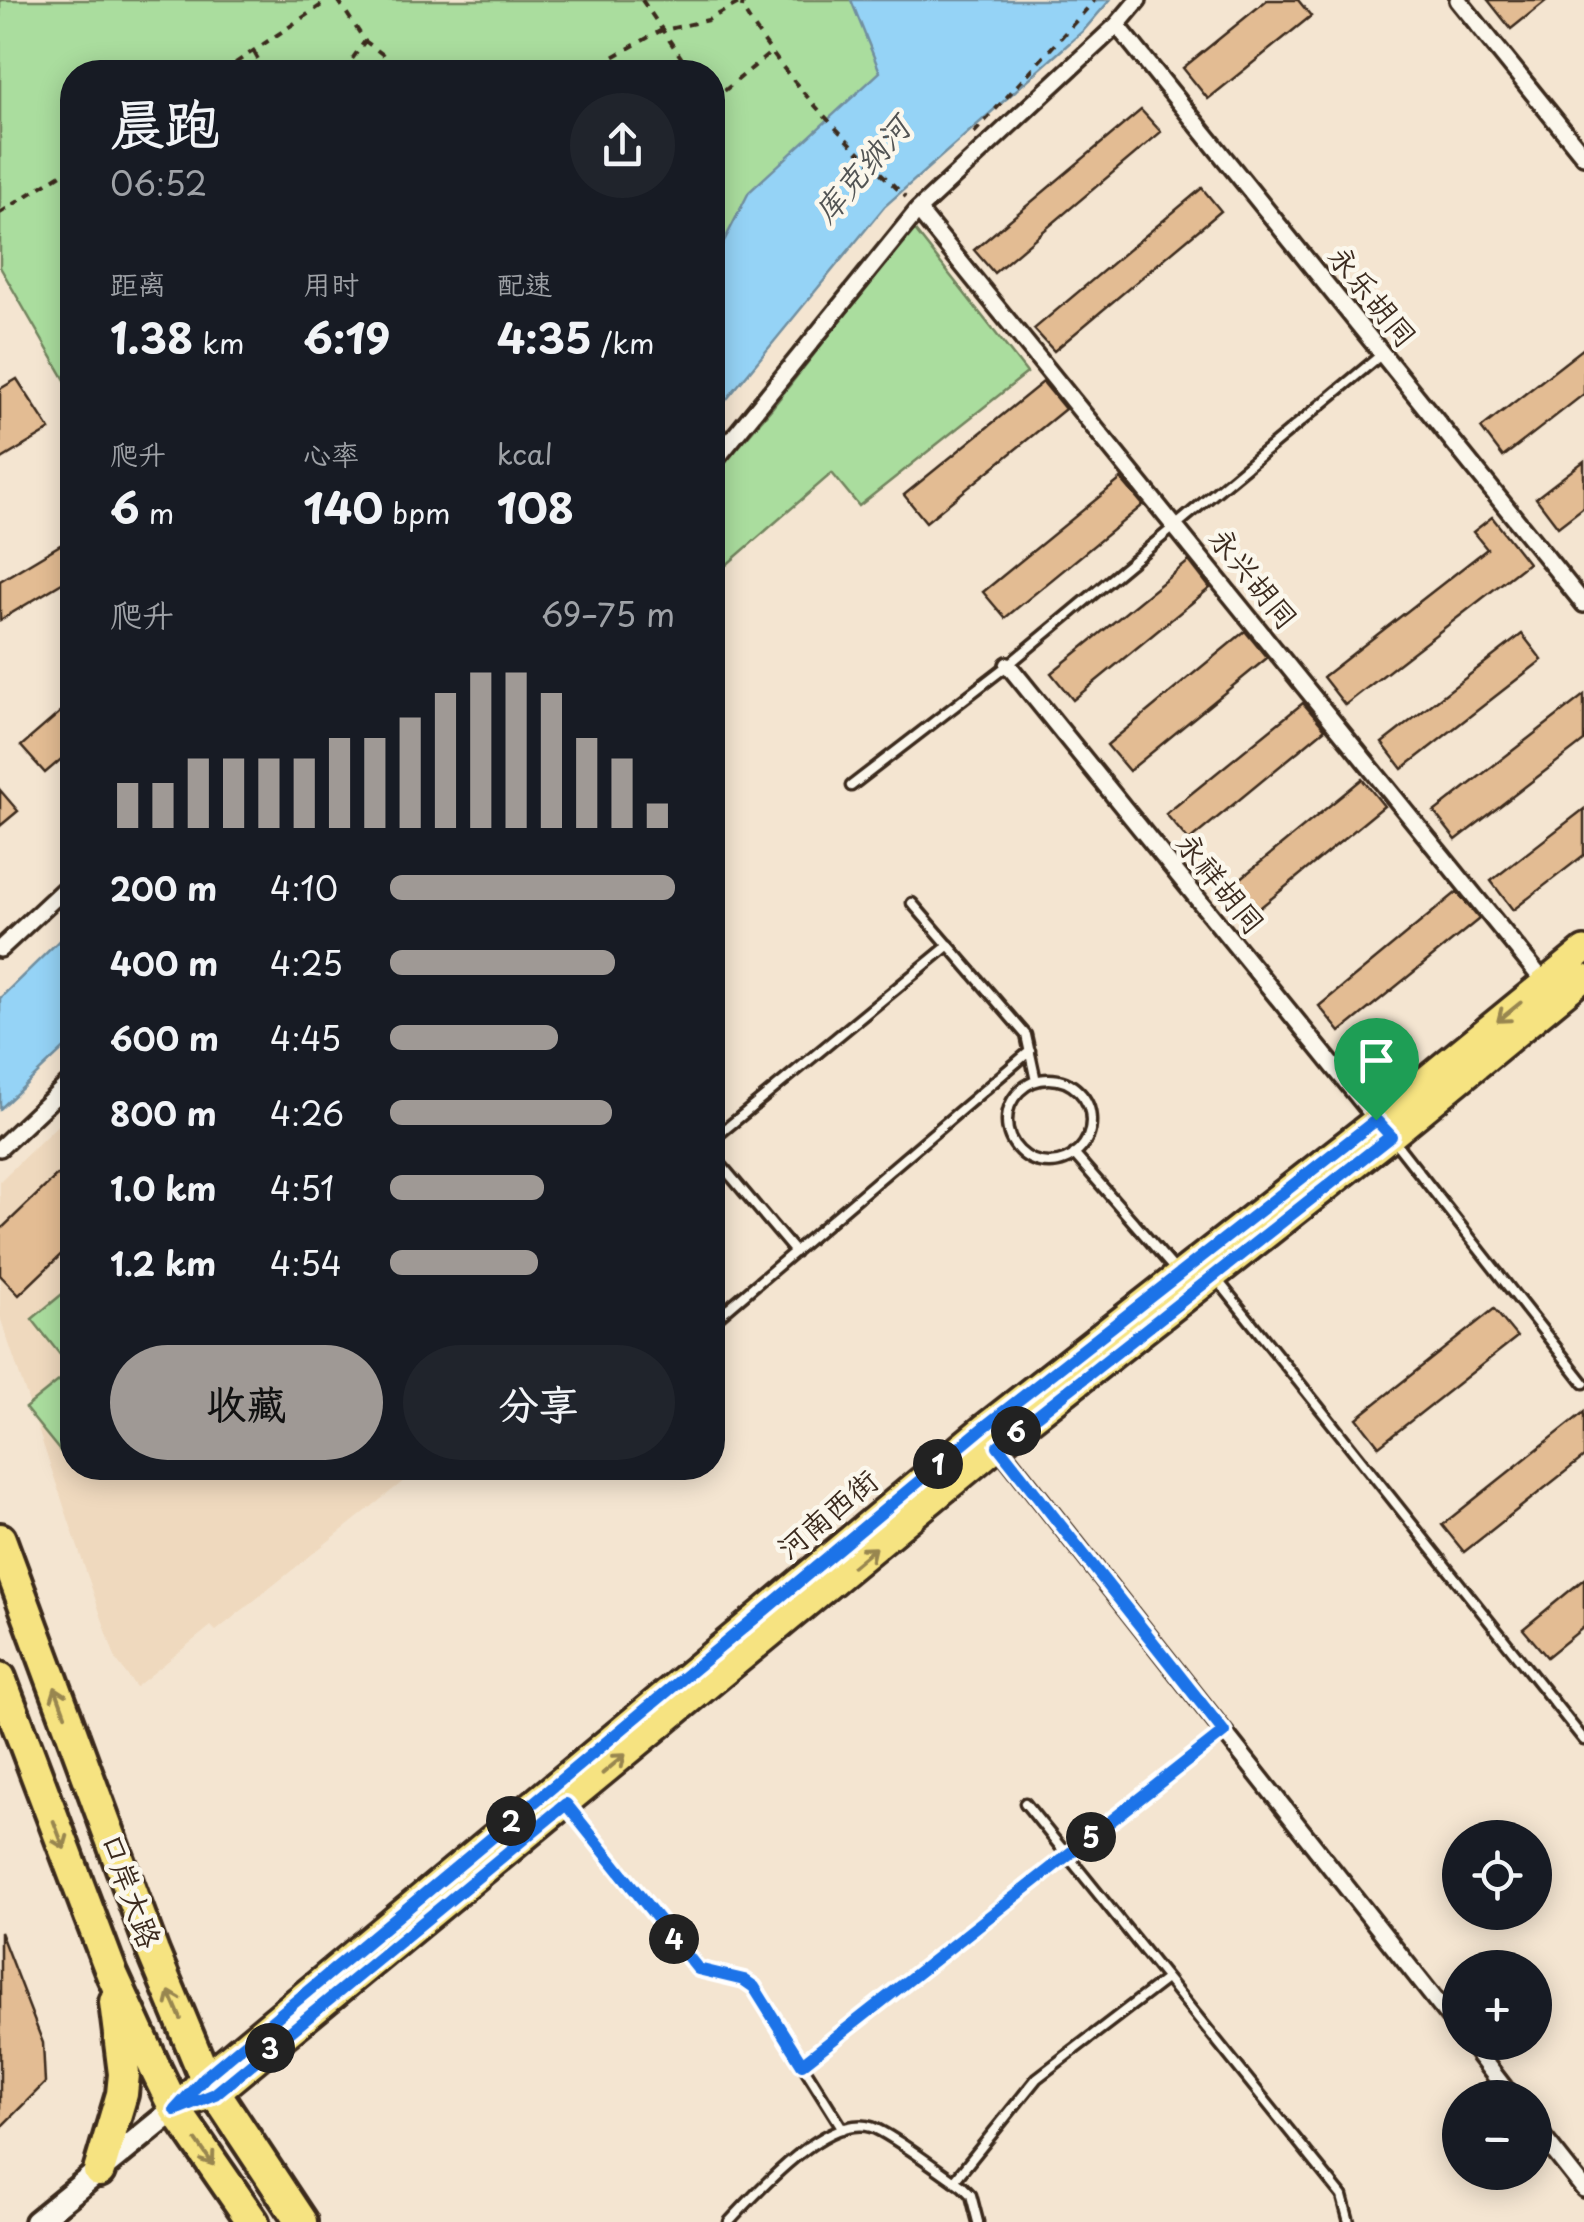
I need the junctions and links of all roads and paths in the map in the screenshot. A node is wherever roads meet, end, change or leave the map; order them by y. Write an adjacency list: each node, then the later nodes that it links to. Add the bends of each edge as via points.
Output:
1 (328, 0): 11 (path)
2 (338, 0): 10 (path)
3 (642, 0): 9 (path)
4 (743, 0): 9 (path, via 708,20); 12 (path)
5 (1095, 0): 20 (path)
6 (1138, 0): 8 (street)
7 (1458, 0): 21 (street)
8 (1117, 26): 23 (street); 25 (street, 永乐胡同)
9 (660, 31): 17 (path); 18 (path)
10 (366, 41): 15 (path); 16 (path)
11 (254, 52): 13 (path); 14 (path)
12 (769, 54): 19 (path); 23 (path)
13 (241, 60)
14 (258, 60)
15 (352, 60)
16 (391, 60)
17 (608, 60)
18 (682, 60)
19 (725, 91)
20 (964, 144)
21 (1584, 156)
22 (60, 175): 24 (path)
23 (912, 204): 26 (street); 27 (street, 永兴胡同)
24 (0, 213)
25 (1382, 354): 27 (lane); 28 (street, 永乐胡同)
26 (725, 447)
27 (1175, 526): 29 (lane); 37 (street, 永兴胡同)
28 (1584, 604)
29 (1008, 664): 30 (lane); 43 (street, 永祥胡同)
30 (851, 786)
31 (60, 893): 34 (street)
32 (912, 903): 33 (lane)
33 (949, 946): 38 (lane, via 1026,1035); 44 (lane)
34 (0, 949)
35 (1584, 950): 37 (main road, 河南西街)
36 (1584, 978): 43 (main road, 河南西街)
37 (1544, 982): 43 (main road, 河南西街, one-way to 43)
38 (1030, 1051): 39 (lane); 48 (lane)
39 (1036, 1080): 46 (lane, via 1064,1082 1085,1099 1091,1125); 46 (lane, via 1013,1098 1010,1139 1044,1163)
40 (60, 1092): 41 (street)
41 (56, 1096): 42 (lane); 45 (street)
42 (60, 1100)
43 (1384, 1128): 49 (main road, 河南西街); 50 (main road, 河南西街); 52 (lane)
44 (725, 1129)
45 (0, 1148)
46 (1074, 1154): 49 (lane)
47 (725, 1169): 48 (lane)
48 (795, 1252): 51 (lane)
49 (1178, 1274): 53 (main road, 河南西街)
50 (1214, 1276): 53 (main road, 河南西街); 57 (lane)
51 (725, 1311)
52 (1584, 1383)
53 (991, 1436): 56 (street); 59 (main road, 河南西街, one-way to 53); 67 (main road, 河南西街)
54 (0, 1539): 67 (highway, 口岸大路, one-way to 54, via 152,1952)
55 (0, 1678): 61 (highway, 口岸大路, one-way to 61)
56 (1224, 1732): 60 (lane); 63 (street)
57 (1584, 1740)
58 (1026, 1802): 60 (lane)
59 (566, 1804): 65 (lane, via 698,1969 754,1987); 67 (main road, 河南西街)
60 (1067, 1855): 62 (lane); 65 (lane)
61 (112, 1974): 68 (highway, 口岸大路); 71 (highway, via 124,2074)
62 (1166, 1978): 72 (lane, via 1038,2078); 79 (lane, via 1342,2196)
63 (1442, 2009)
64 (1483, 2060): 66 (street)
65 (802, 2064): 69 (lane)
66 (1498, 2080)
67 (210, 2085): 68 (main road, 河南西街); 76 (highway, 口岸大路)
68 (175, 2110): 71 (street, 河南西街); 75 (highway, 口岸大路, one-way to 75)
69 (843, 2129): 72 (lane, via 872,2127); 77 (lane, via 779,2169)
70 (1552, 2148): 73 (street)
71 (99, 2171): 74 (street, 河南西街)
72 (954, 2181): 78 (lane, via 972,2195)
73 (1584, 2189)
74 (36, 2222)
75 (253, 2222)
76 (302, 2222)
77 (728, 2222)
78 (978, 2222)
79 (1349, 2222)

